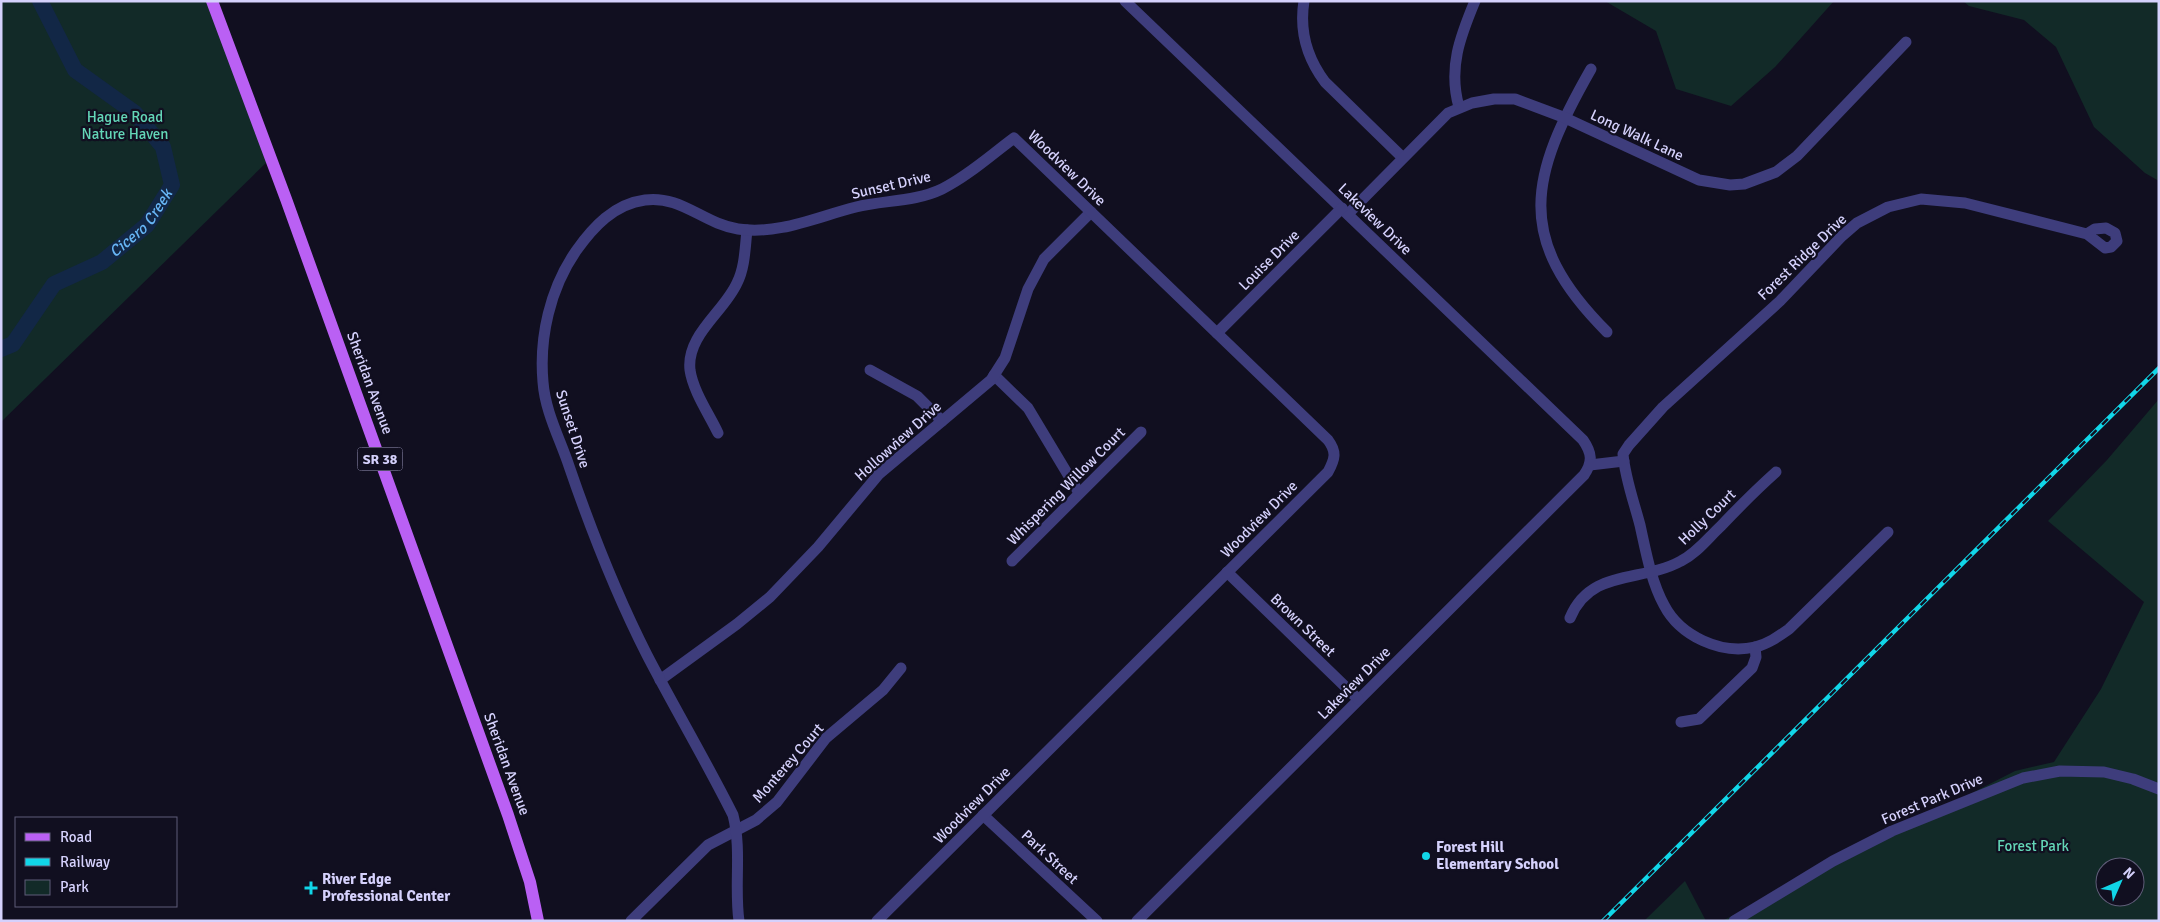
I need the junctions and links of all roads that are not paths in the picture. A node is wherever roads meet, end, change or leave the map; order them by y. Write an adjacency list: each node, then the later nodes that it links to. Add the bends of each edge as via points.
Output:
1 (212, 1): 39 (main road, Sheridan Avenue / SR 38, via 508,814 524,860)
2 (1125, 1): 11 (street, Lakeview Drive)
3 (1304, 1): 10 (street, via 1302,32 1316,71)
4 (1475, 1): 7 (street, via 1455,54 1454,84)
5 (1906, 42): 8 (street, Long Walk Lane, via 1793,160 1776,172 1744,184 1699,180)
6 (1590, 69): 8 (street)
7 (1459, 106): 8 (street, Long Walk Lane, via 1508,98); 10 (street, Long Walk Lane, via 1438,121)
8 (1563, 117): 15 (street, via 1546,161 1542,183 1543,229 1549,253 1560,276 1571,293)
9 (1014, 138): 12 (street, Woodview Drive); 13 (street, Sunset Drive, via 964,176 925,195 856,207 786,228)
10 (1402, 157): 11 (street, Long Walk Lane)
11 (1345, 211): 16 (street, Louise Drive); 23 (street, Lakeview Drive, via 1583,440 1591,456)
12 (1091, 212): 16 (street, Woodview Drive); 18 (street, Hollowview Drive, via 1044,259 1028,289 1009,347)
13 (747, 230): 21 (street, via 742,272 729,299 698,337 690,360 692,378); 33 (street, Sunset Drive, via 722,226 688,207 669,201 630,203 600,222 578,249 562,273 548,314 543,381 549,411 608,570)
14 (2087, 234): 22 (street, Forest Ridge Drive, via 1951,200 1921,199 1888,207 1848,230 1780,300 1694,378 1629,445 1623,454)
15 (1607, 332)
16 (1217, 333): 29 (street, Woodview Drive, via 1328,440 1335,454 1328,472)
17 (870, 370): 19 (street, via 916,396)
18 (994, 375): 19 (street, Hollowview Drive); 25 (street, via 1028,408)
19 (942, 421): 33 (street, Hollowview Drive, via 879,474 818,547 770,597)
20 (1141, 432): 25 (street, Whispering Willow Court)
21 (718, 433)
22 (1624, 461): 23 (street); 28 (street)
23 (1590, 465): 34 (street, Lakeview Drive, via 1584,475)
24 (1776, 472): 28 (street, Holly Court, via 1691,554 1668,567)
25 (1079, 493): 27 (street, Whispering Willow Court)
26 (1888, 532): 31 (street, via 1789,630)
27 (1012, 560)
28 (1651, 571): 30 (street, Holly Court, via 1612,580 1589,590 1575,606); 31 (street, via 1665,608 1680,626 1712,644)
29 (1227, 572): 34 (street, Brown Street); 37 (street, Woodview Drive)
30 (1570, 618)
31 (1755, 646): 35 (street, via 1752,668 1699,719)
32 (901, 668): 38 (street, Monterey Court, via 883,690 826,738 777,802 756,820)
33 (660, 680): 38 (street, Sunset Drive, via 726,802)
34 (1358, 699): 44 (street, Lakeview Drive)
35 (1681, 722)
36 (2159, 789): 45 (street, Forest Park Drive, via 2104,772 2060,772 2023,778 1932,813 1876,839)
37 (983, 816): 42 (street, Woodview Drive); 43 (street, Park Street)
38 (736, 830): 40 (street, Monterey Court, via 708,845); 41 (street, Sunset Drive)
39 (538, 921)
40 (631, 921)
41 (739, 921)
42 (877, 921)
43 (1097, 921)
44 (1137, 921)
45 (1734, 921)

